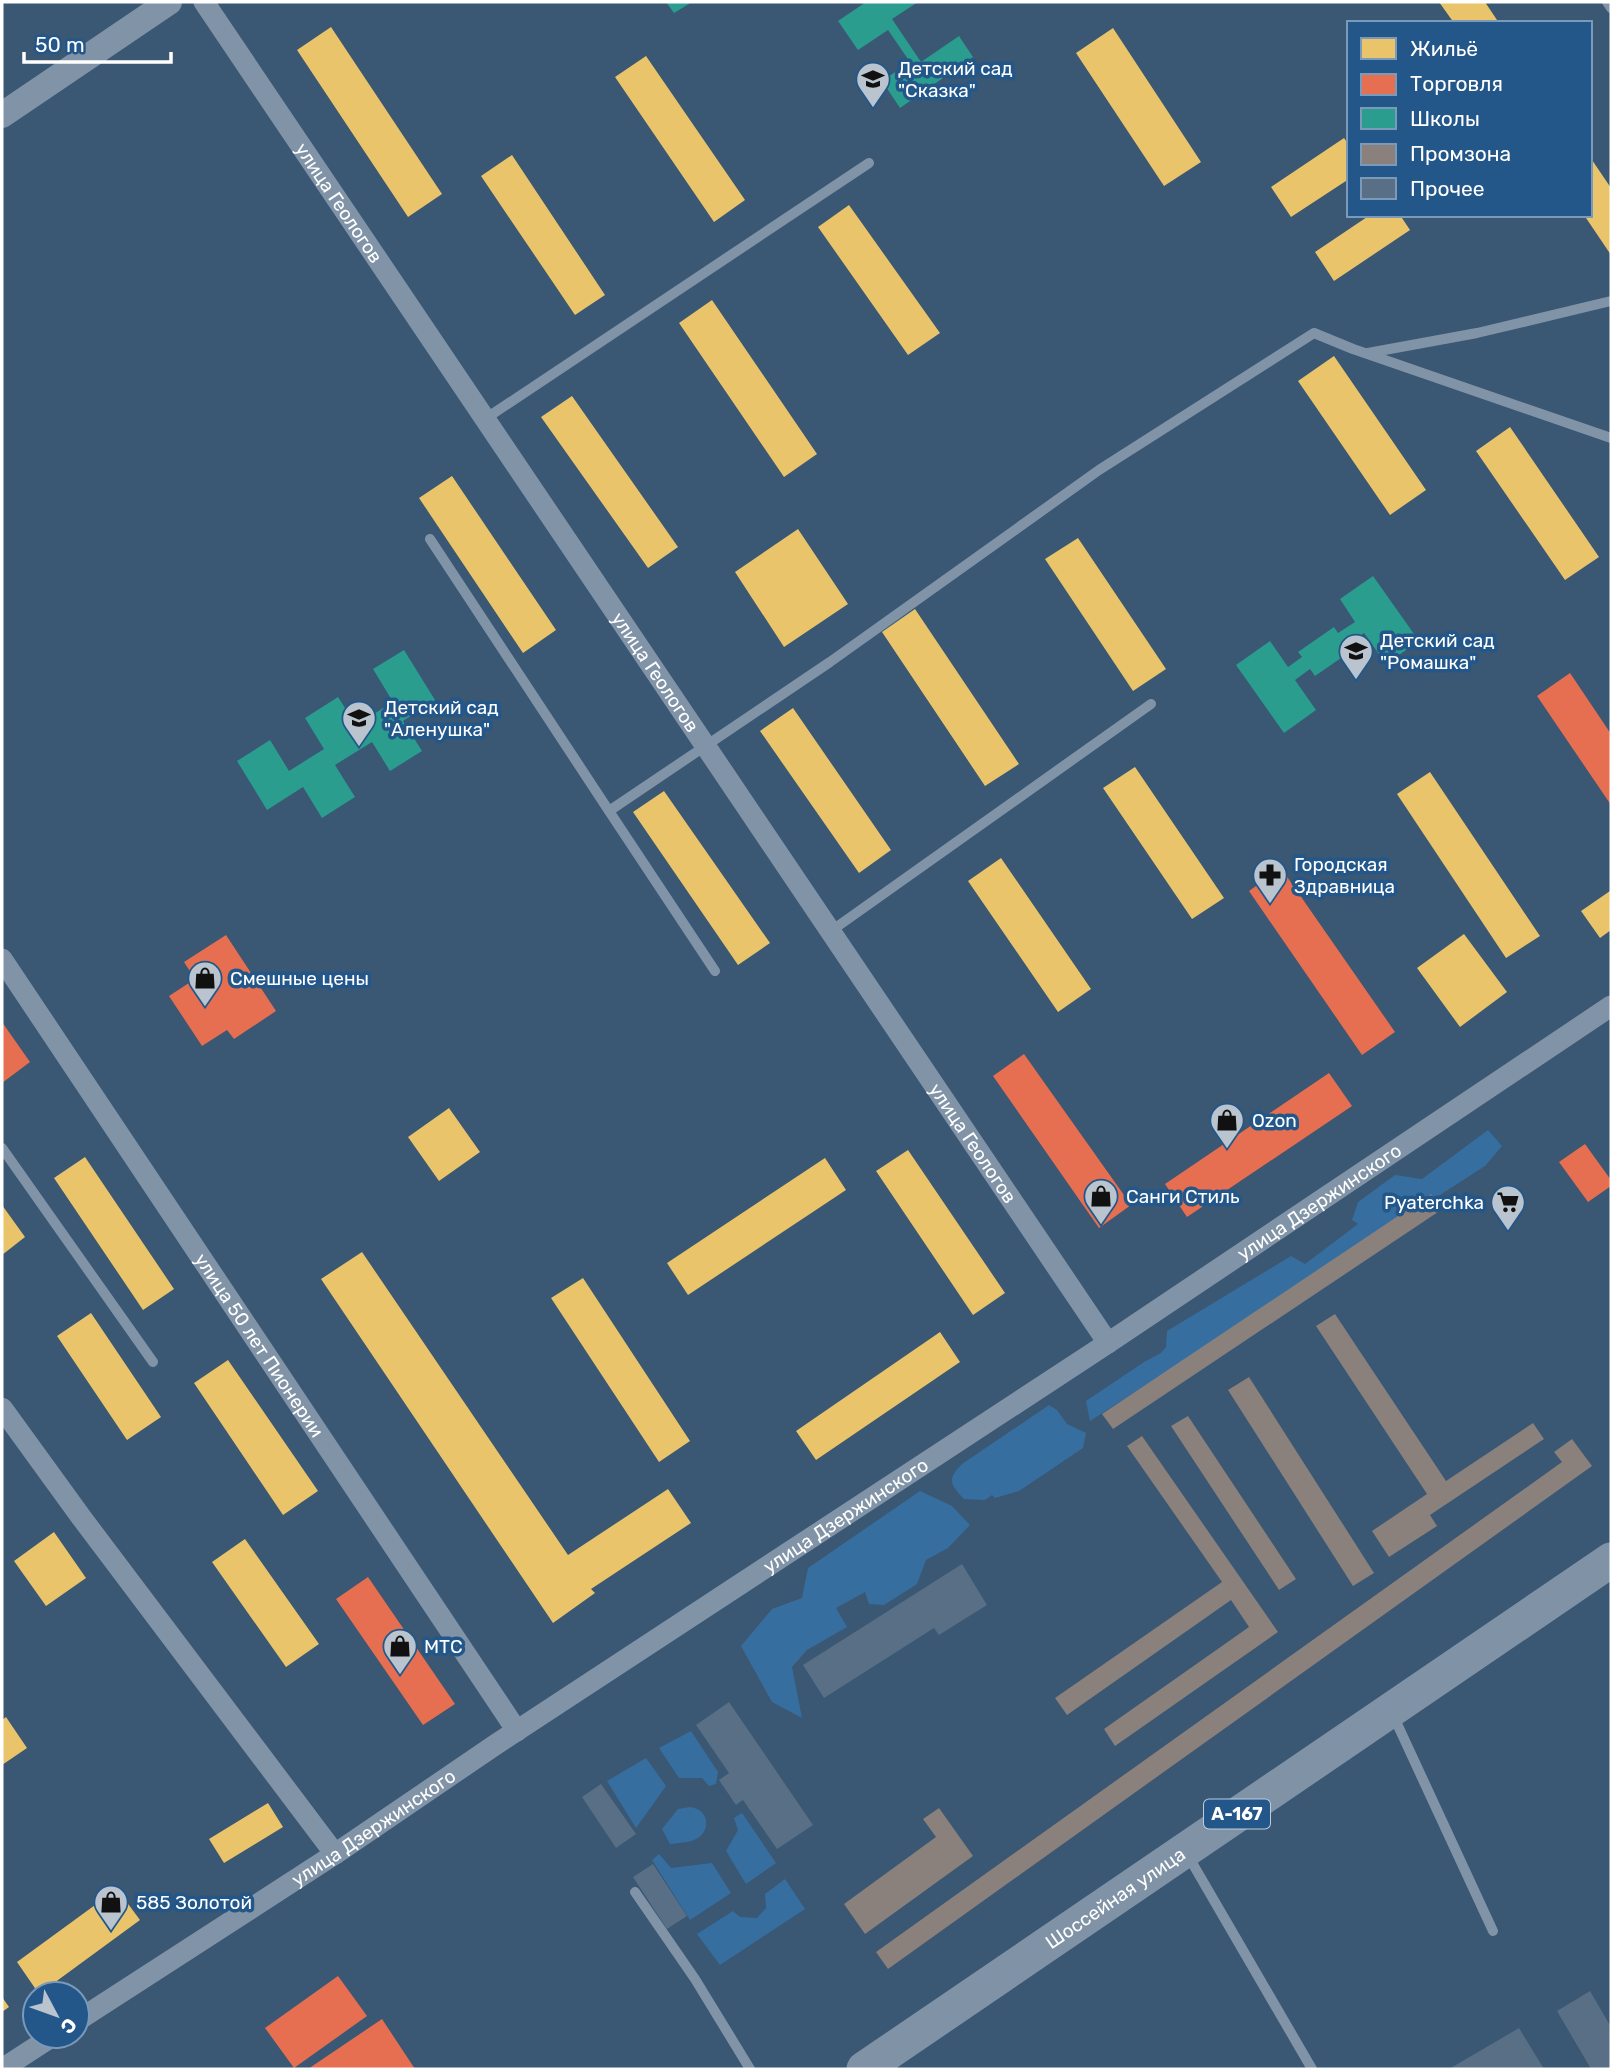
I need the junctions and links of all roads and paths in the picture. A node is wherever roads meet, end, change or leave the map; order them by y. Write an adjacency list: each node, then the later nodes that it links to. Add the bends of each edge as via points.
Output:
1 (169, 2): 5 (street)
2 (204, 2): 9 (street, улица Геологов)
3 (1607, 2): 4 (lane)
4 (1611, 8)
5 (2, 115)
6 (869, 163): 9 (lane)
7 (1611, 301): 8 (lane, via 1477,333)
8 (1364, 353): 10 (lane); 13 (lane, via 1314,333 1099,470)
9 (485, 419): 13 (street, улица Геологов)
10 (1611, 438)
11 (430, 539): 14 (lane)
12 (1151, 704): 15 (lane)
13 (706, 746): 14 (lane); 15 (street, улица Геологов)
14 (609, 811): 17 (lane)
15 (831, 931): 20 (street, улица Геологов)
16 (2, 959): 25 (street, улица 50 лет Пионерии)
17 (715, 971)
18 (1611, 1006): 20 (street, улица Дзержинского)
19 (2, 1148): 21 (lane)
20 (1108, 1343): 25 (street, улица Дзержинского)
21 (153, 1362)
22 (2, 1408): 27 (street)
23 (1611, 1560): 24 (highway, Шоссейная улица / А-167)
24 (1390, 1709): 26 (highway, Шоссейная улица / А-167); 29 (lane)
25 (517, 1731): 27 (street, улица Дзержинского)
26 (1185, 1850): 34 (highway, Шоссейная улица / А-167); 35 (lane)
27 (335, 1854): 30 (street, улица Дзержинского)
28 (635, 1892): 33 (lane)
29 (1493, 1931)
30 (91, 2012)
31 (31, 2050): 32 (street)
32 (2, 2069)
33 (750, 2069)
34 (864, 2069)
35 (1312, 2069)

